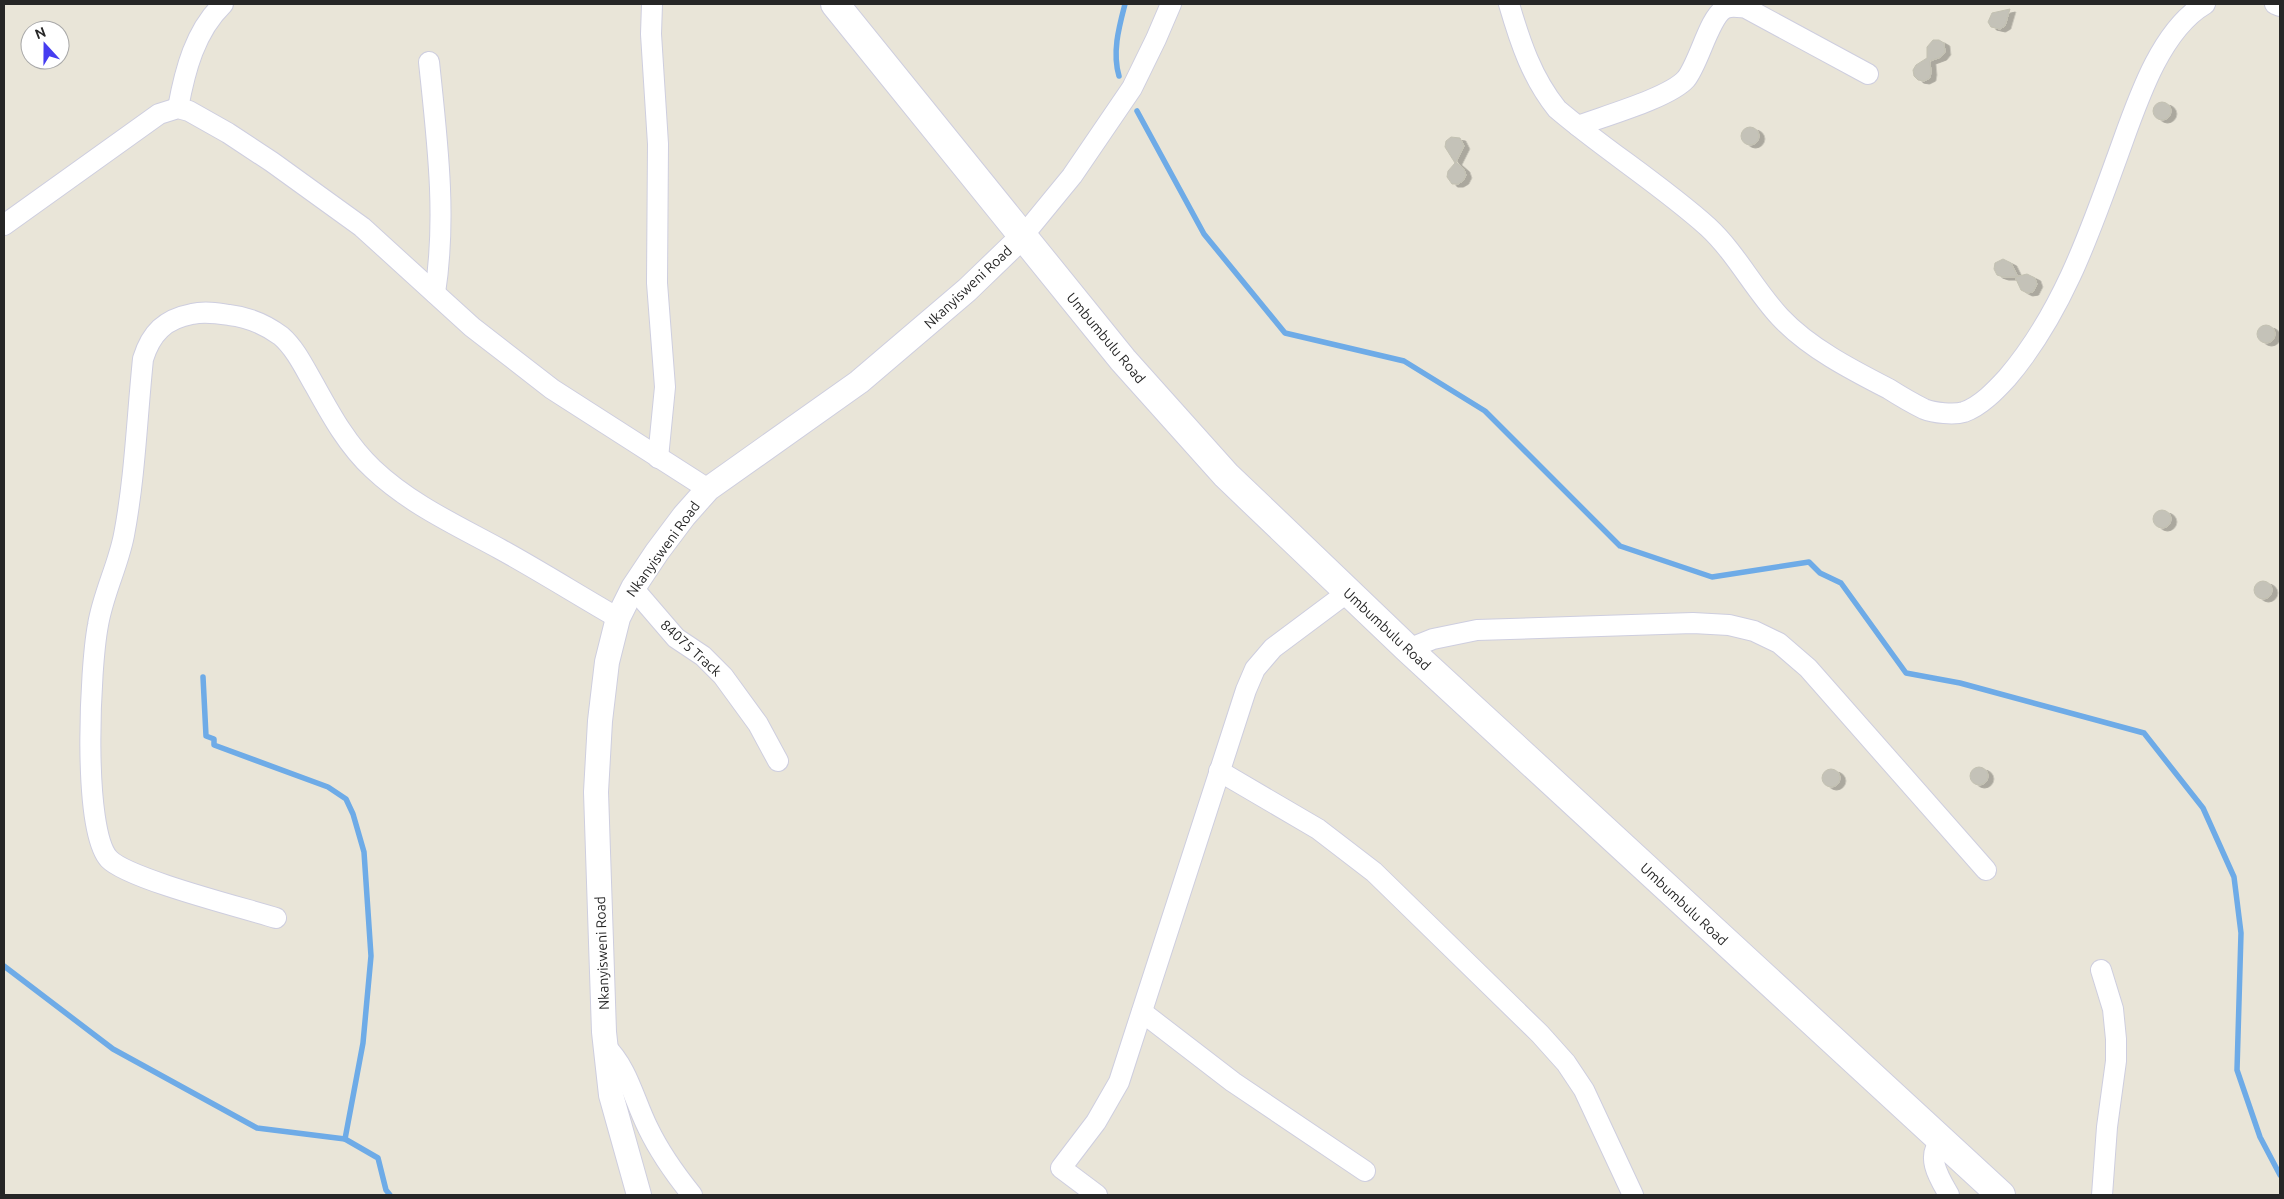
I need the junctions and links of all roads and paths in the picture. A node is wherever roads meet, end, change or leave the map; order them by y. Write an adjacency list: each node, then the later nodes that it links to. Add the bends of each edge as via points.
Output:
1 (223, 4): 11 (street, via 199,37 186,69)
2 (652, 4): 16 (street, via 658,144 657,284 664,387)
3 (835, 4): 14 (main road, Umbumbulu Road)
4 (1171, 4): 14 (street, Nkanyisweni Road, via 1132,88 1072,176)
5 (1509, 4): 12 (street, via 1533,72 1557,109)
6 (2205, 4): 12 (street, via 2177,28 2155,64 2089,233 2050,318 2025,357 1996,390 1963,412 1926,410 1807,340 1778,315 1743,266 1709,228)
7 (2275, 4): 8 (street)
8 (2280, 6)
9 (429, 62): 15 (street, via 440,156 440,264)
10 (1868, 74): 12 (street, via 1746,8 1729,7 1722,10 1715,20 1692,72 1684,82 1663,96)
11 (178, 108): 13 (street, via 159,114); 15 (street, via 202,117 228,133 340,210)
12 (1578, 126)
13 (4, 224)
14 (1022, 237): 17 (street, Nkanyisweni Road, via 967,290 859,382); 19 (main road, Umbumbulu Road, via 1123,360 1226,475)
15 (435, 293): 16 (street, via 472,327 552,389)
16 (658, 458): 17 (street)
17 (708, 489): 18 (street, Nkanyisweni Road, via 684,516)
18 (633, 588): 20 (street, Nkanyisweni Road); 22 (street, 84075 Track, via 676,638 703,656 723,676 758,724)
19 (1348, 592): 21 (main road, Umbumbulu Road); 23 (street, via 1273,648 1255,669)
20 (618, 618): 25 (street, via 437,516 372,469 333,418 294,350 264,326 241,316 199,312 168,321 157,330 143,359 124,537 105,596 94,647 91,726 92,805 96,829 104,853 118,866 160,883); 28 (street, Nkanyisweni Road, via 611,640 601,711 596,792)
21 (1408, 649): 24 (street, via 1433,639 1477,630 1693,623 1754,631 1779,644 1808,668); 29 (main road, Umbumbulu Road)
22 (778, 761)
23 (1219, 771): 27 (street); 34 (street, via 1318,829 1374,872 1540,1034 1566,1063 1584,1090)
24 (1986, 870)
25 (276, 918)
26 (2101, 970): 37 (street, via 2113,1009 2116,1039)
27 (1142, 1012): 30 (street, via 1233,1082); 33 (street, via 1113,1095 1061,1168)
28 (605, 1046): 31 (street, Nkanyisweni Road, via 611,1096); 32 (street, via 618,1058 670,1168)
29 (1942, 1141): 35 (street, via 1934,1151 1934,1158 1936,1170); 36 (main road, Umbumbulu Road)
30 (1365, 1171)
31 (639, 1195)
32 (692, 1195)
33 (1097, 1195)
34 (1633, 1195)
35 (1949, 1195)
36 (2000, 1195)
37 (2102, 1195)

